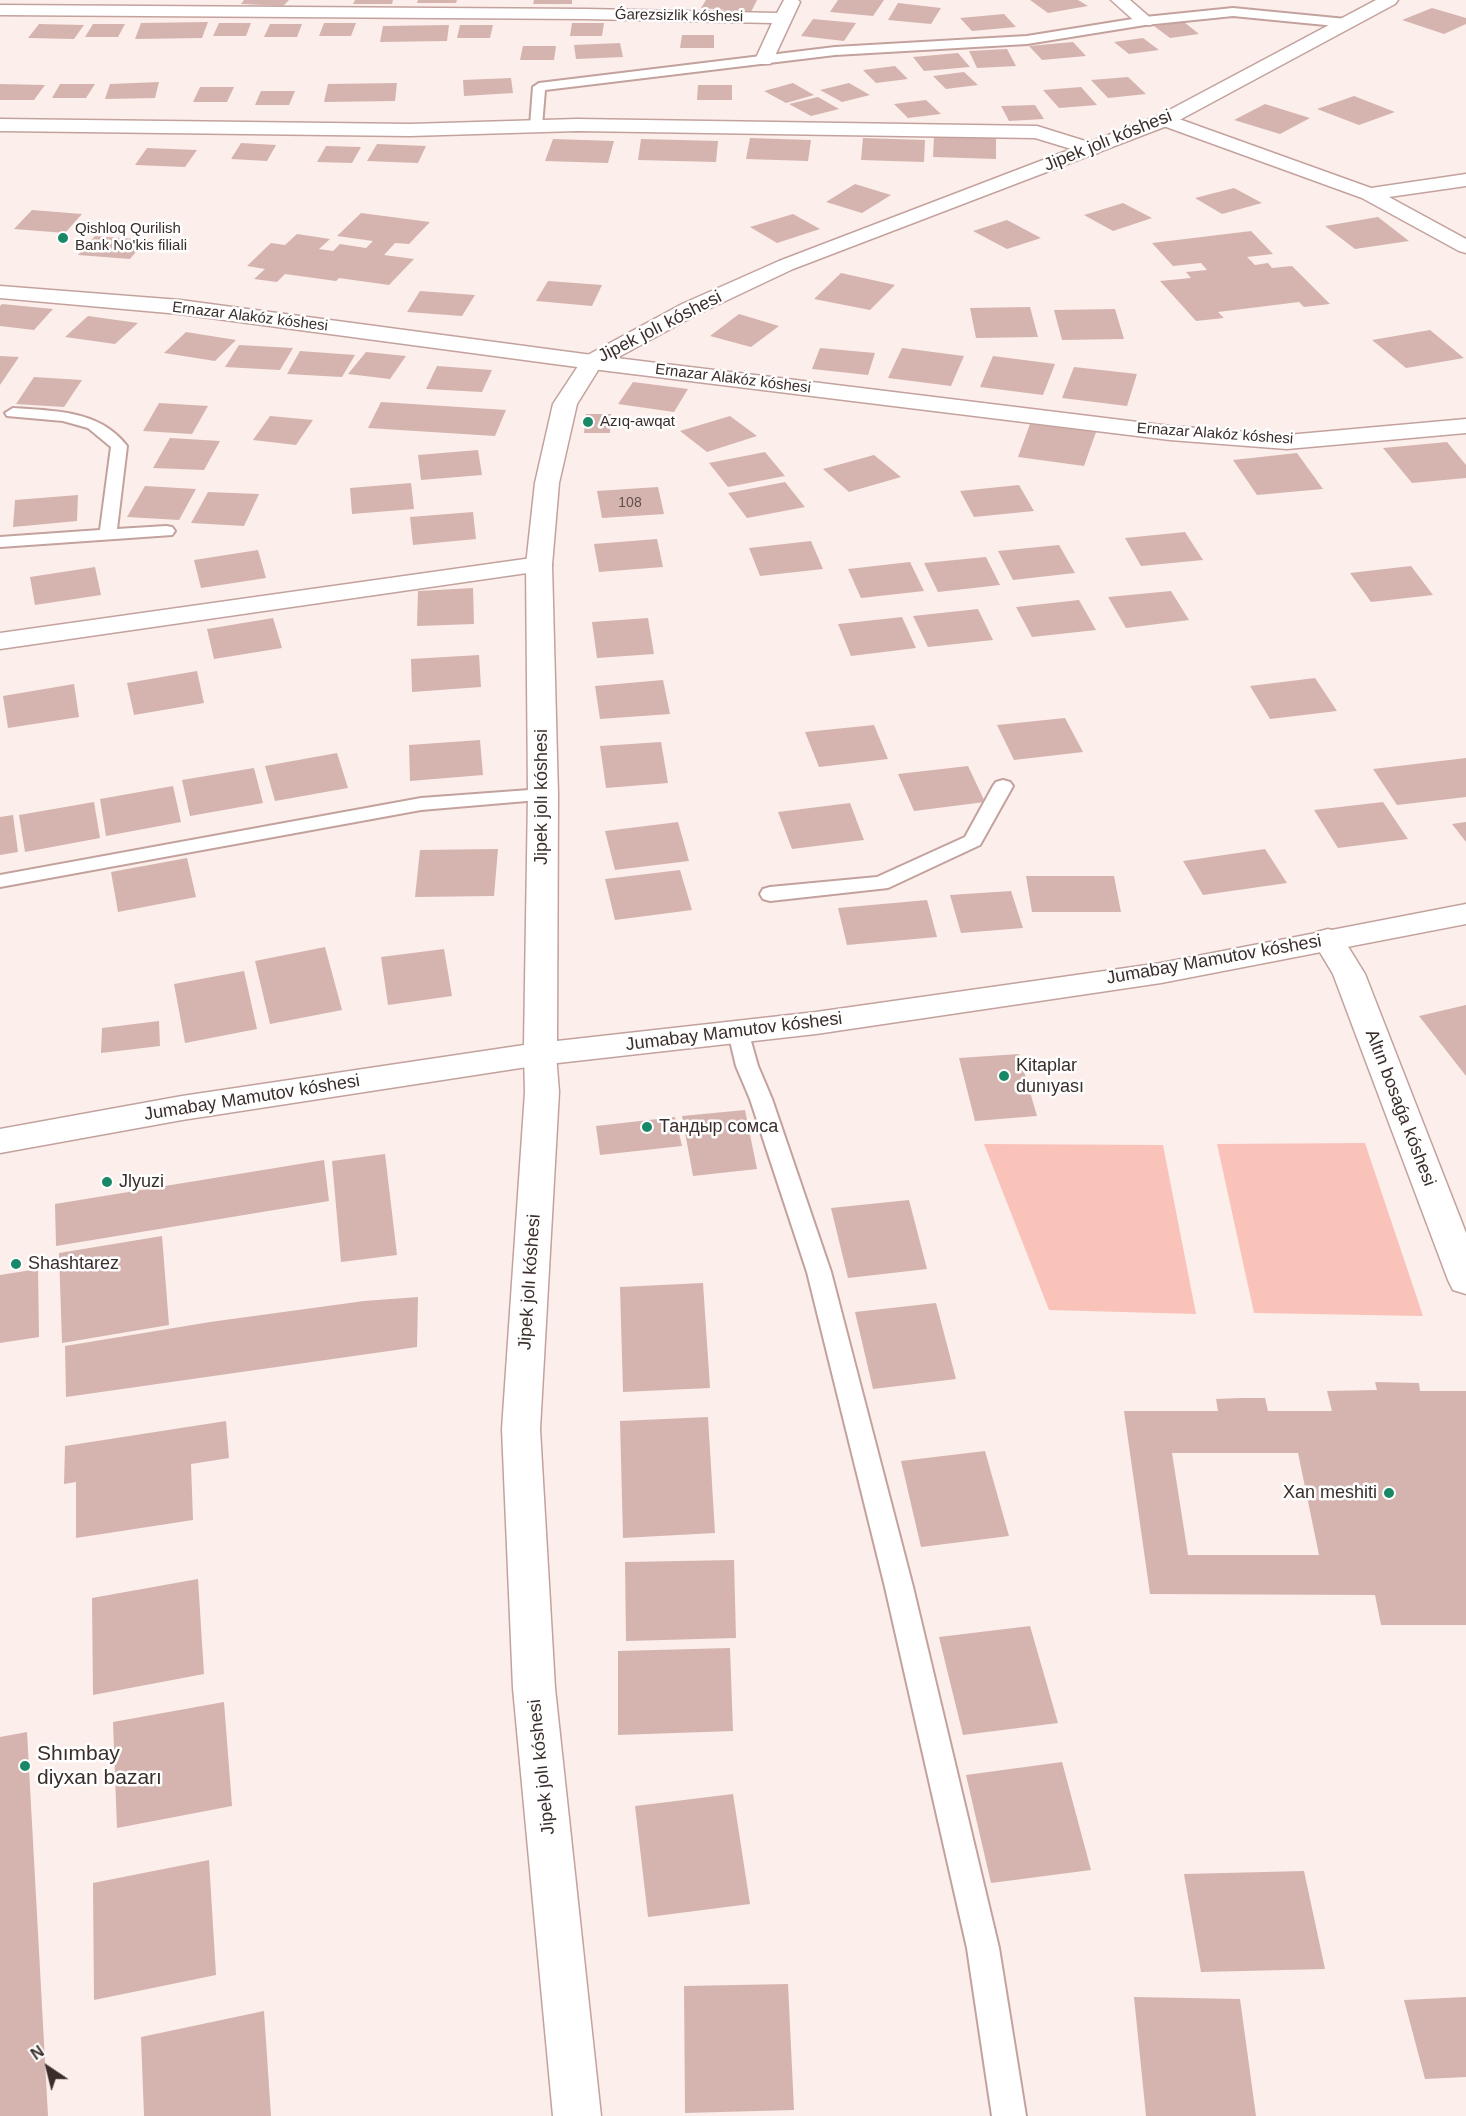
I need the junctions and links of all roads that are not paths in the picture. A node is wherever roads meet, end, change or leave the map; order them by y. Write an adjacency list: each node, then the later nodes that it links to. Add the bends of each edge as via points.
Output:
1 (317, 0): 8 (street)
2 (791, 0): 9 (street)
3 (1120, 0): 10 (street)
4 (1389, 0): 11 (street, Jipek jolı kóshesi)
5 (55, 5): 7 (street, Ǵarezsizlik kóshesi); 8 (street, Ǵarezsizlik kóshesi)
6 (590, 7): 8 (street, Ǵarezsizlik kóshesi); 9 (street, Ǵarezsizlik kóshesi)
7 (0, 10)
8 (304, 13)
9 (781, 18): 12 (street)
10 (1145, 21): 11 (lane, via 1233,12); 12 (lane, via 1027,40 835,51)
11 (1346, 23): 13 (street, Jipek jolı kóshesi)
12 (764, 60): 15 (lane, via 539,87)
13 (1165, 120): 16 (street, Jipek jolı kóshesi); 18 (street)
14 (0, 125): 15 (street, via 410,130)
15 (536, 126): 16 (street, via 1037,132)
16 (1090, 149): 21 (street, Jipek jolı kóshesi, via 786,265 690,309)
17 (1466, 180): 18 (street)
18 (1369, 194): 19 (street)
19 (1466, 247)
20 (0, 292): 21 (street, Ernazar Alakóz kóshesi, via 180,308)
21 (592, 362): 23 (street, Ernazar Alakóz kóshesi, via 1170,433 1287,442); 27 (street, Jipek jolı kóshesi, via 565,404 547,483)
22 (14, 413): 25 (lane, via 64,416 94,425 118,446)
23 (1466, 426)
24 (166, 531): 25 (lane)
25 (108, 533): 26 (lane)
26 (0, 542)
27 (539, 565): 28 (street); 30 (street, Jipek jolı kóshesi)
28 (0, 641)
29 (1004, 786): 32 (lane, via 973,841 881,883)
30 (543, 795): 31 (lane, via 421,804); 36 (street, Jipek jolı kóshesi)
31 (0, 881)
32 (770, 894)
33 (1466, 914): 34 (street, Jumabay Mamutov kóshesi)
34 (1328, 939): 35 (street, Jumabay Mamutov kóshesi, via 1161,973); 38 (street, Altın bosaǵa kóshesi, via 1349,974)
35 (739, 1032): 36 (street, Jumabay Mamutov kóshesi); 40 (lane, via 747,1066 819,1272 899,1587 983,1948)
36 (540, 1054): 37 (street, Jumabay Mamutov kóshesi, via 182,1108); 39 (street, Jipek jolı kóshesi, via 542,1092 521,1429 534,1688)
37 (0, 1141)
38 (1466, 1280)
39 (577, 2116)
40 (1009, 2116)

